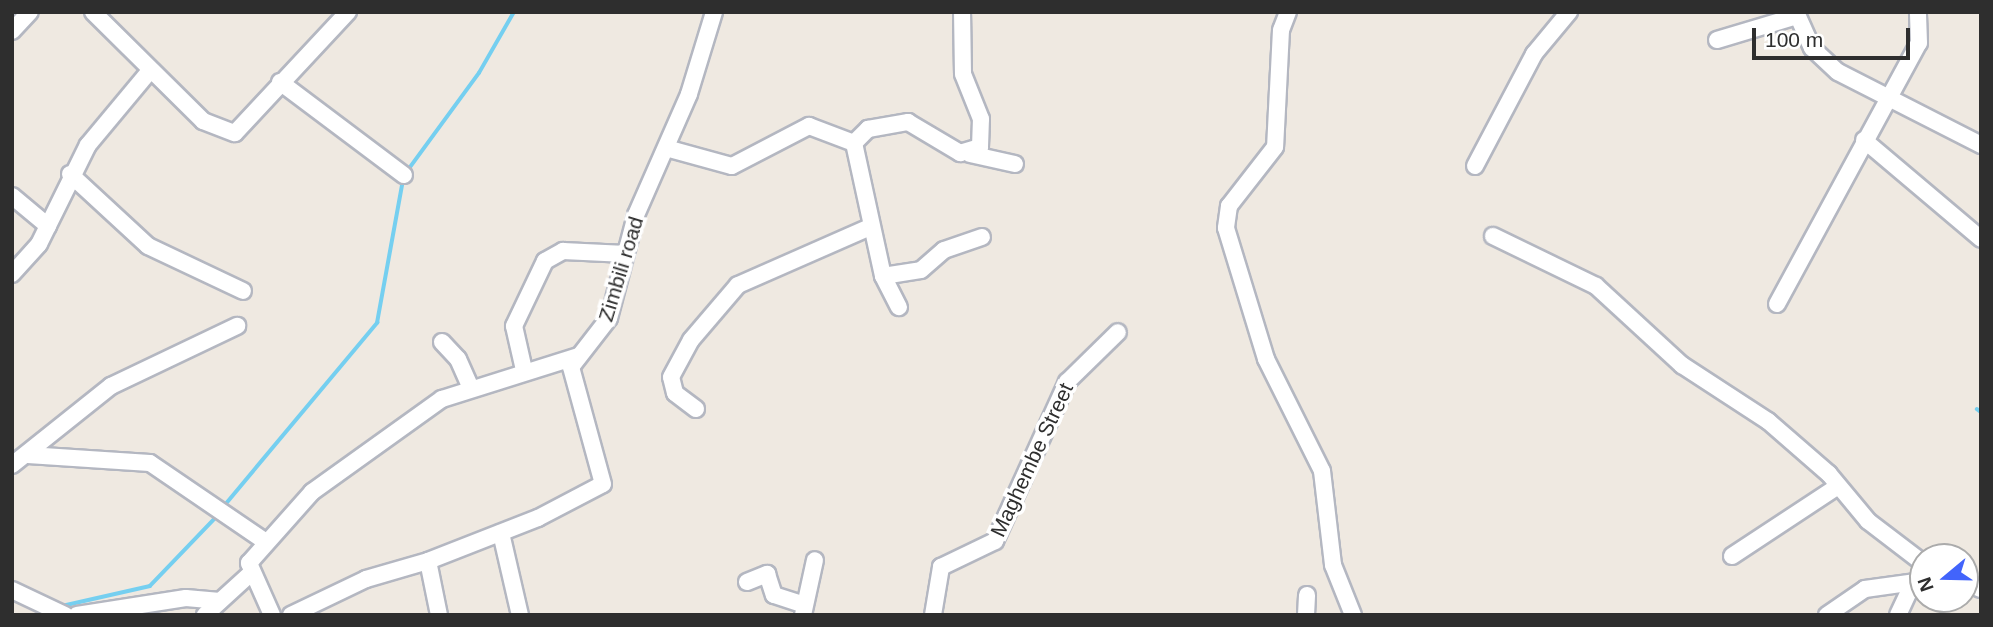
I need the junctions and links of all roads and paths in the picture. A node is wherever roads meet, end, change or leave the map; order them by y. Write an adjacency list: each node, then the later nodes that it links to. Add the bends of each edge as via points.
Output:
1 (30, 12): 10 (street)
2 (93, 12): 12 (street)
3 (714, 12): 18 (street, Zimbili road)
4 (962, 12): 19 (street, via 963,74 985,137)
5 (1288, 12): 69 (street, via 1280,40 1275,147 1228,206 1226,228 1266,359 1319,461 1333,565)
6 (1569, 12): 21 (street, via 1534,54)
7 (1918, 12): 14 (street, via 1922,35)
8 (343, 14): 13 (street)
9 (1797, 14): 11 (street); 14 (street, via 1824,62)
10 (12, 31)
11 (1717, 40)
12 (148, 73): 13 (street, via 224,133 242,129); 22 (street, via 109,115)
13 (280, 82): 23 (street)
14 (1890, 98): 15 (street); 17 (street)
15 (1864, 140): 29 (street); 34 (street)
16 (854, 143): 18 (street, via 809,126 732,166); 19 (street, via 868,129 908,122); 26 (street, via 863,164)
17 (1981, 145)
18 (666, 148): 30 (street, Zimbili road, via 649,180)
19 (970, 154): 20 (street)
20 (1015, 164)
21 (1475, 166)
22 (70, 174): 25 (street); 33 (street, via 148,246)
23 (404, 176)
24 (12, 196): 25 (street)
25 (48, 226): 31 (street)
26 (870, 227): 32 (street); 42 (street, via 738,285 691,340 671,377 675,393)
27 (1493, 236): 45 (street, via 1596,286 1634,326 1769,421)
28 (982, 237): 32 (street, via 944,250 921,270)
29 (1981, 239)
30 (626, 254): 39 (street, Zimbili road, via 609,318); 40 (street, via 563,251 545,261 514,326)
31 (12, 274)
32 (883, 276): 35 (street)
33 (243, 291)
34 (1777, 304)
35 (899, 307)
36 (237, 327): 43 (street, via 111,386)
37 (1118, 332): 67 (street, Maghembe Street, via 1067,382 995,541 942,567)
38 (442, 342): 41 (street, via 458,359)
39 (578, 356): 40 (street); 46 (street, via 570,377 603,484)
40 (524, 370): 41 (street)
41 (470, 386): 47 (street, via 371,446)
42 (696, 409)
43 (29, 455): 44 (street); 47 (street, via 150,463)
44 (12, 465)
45 (1838, 486): 48 (street, via 1868,521); 49 (street)
46 (501, 533): 51 (street); 66 (street)
47 (263, 540): 52 (street, via 253,552)
48 (1909, 552)
49 (1732, 556)
50 (814, 560): 59 (street)
51 (428, 561): 64 (street, via 366,579); 65 (street)
52 (250, 574): 58 (street); 63 (street)
53 (747, 582): 59 (street, via 767,574 774,595)
54 (1909, 584): 70 (street, via 1866,589)
55 (12, 590): 60 (street)
56 (1307, 595): 68 (street)
57 (1909, 596): 71 (street)
58 (220, 601): 61 (street, via 186,597); 62 (street)
59 (804, 610)
60 (65, 615)
61 (77, 615)
62 (205, 615)
63 (272, 615)
64 (291, 615)
65 (439, 615)
66 (520, 615)
67 (933, 615)
68 (1306, 615)
69 (1353, 615)
70 (1827, 615)
71 (1898, 615)

